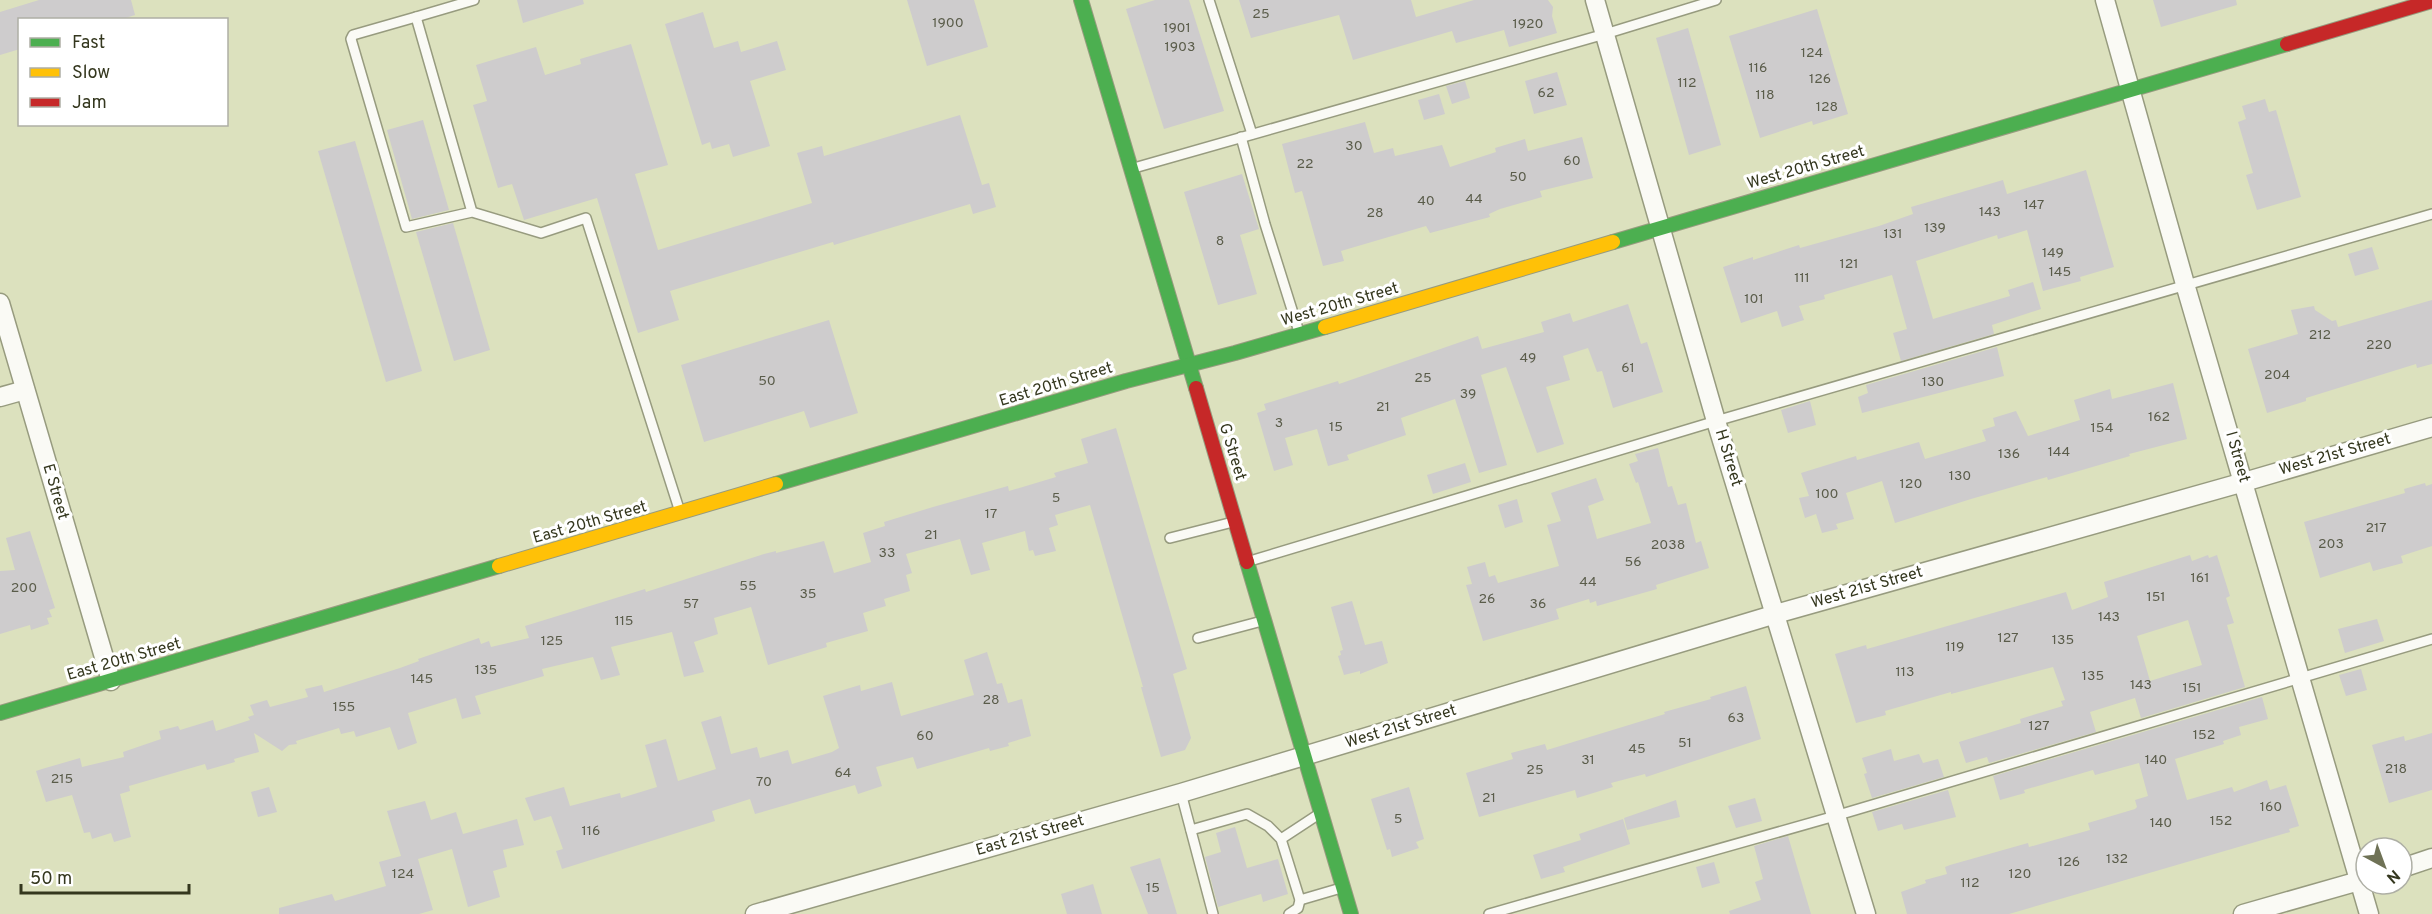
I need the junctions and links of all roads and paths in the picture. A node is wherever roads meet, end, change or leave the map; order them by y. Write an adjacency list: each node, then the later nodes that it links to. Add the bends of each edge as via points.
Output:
1 (474, 0): 8 (lane)
2 (1081, 0): 13 (street, G Street)
3 (1209, 0): 11 (lane)
4 (1595, 0): 9 (street, H Street)
5 (1716, 0): 9 (lane)
6 (2105, 0): 10 (street, I Street)
7 (2432, 1): 10 (street, West 20th Street)
8 (416, 17): 14 (lane); 14 (lane, via 353,35 351,39 406,227)
9 (1605, 34): 11 (lane); 16 (street, H Street)
10 (2130, 90): 16 (street, West 20th Street); 17 (street, I Street)
11 (1252, 134): 12 (lane)
12 (1241, 137): 13 (lane); 19 (lane)
13 (1131, 169): 20 (street, G Street)
14 (472, 212): 26 (lane, via 542,233 586,218)
15 (2432, 214): 17 (lane)
16 (1660, 228): 19 (street, West 20th Street); 23 (street, H Street)
17 (2185, 284): 23 (lane); 25 (street, I Street)
18 (0, 303): 21 (street, E Street)
19 (1300, 334): 20 (street, West 20th Street)
20 (1189, 365): 26 (street, East 20th Street); 27 (street, G Street)
21 (26, 390): 22 (street); 35 (street, E Street)
22 (0, 397)
23 (1716, 421): 29 (lane); 30 (street, H Street)
24 (2432, 427): 25 (street, West 21st Street)
25 (2244, 482): 30 (street, West 21st Street); 34 (street, I Street)
26 (681, 514): 35 (street, East 20th Street)
27 (1235, 521): 28 (lane); 29 (street, G Street)
28 (1170, 538)
29 (1247, 562): 31 (street, G Street)
30 (1776, 614): 37 (street, West 21st Street); 40 (street, H Street)
31 (1264, 620): 32 (lane); 37 (street, G Street)
32 (1198, 638)
33 (2432, 639): 34 (lane)
34 (2301, 678): 40 (lane); 43 (street, I Street)
35 (111, 681): 36 (street, East 20th Street)
36 (0, 713)
37 (1304, 756): 38 (street, East 21st Street); 39 (street, G Street)
38 (1180, 793): 41 (lane); 50 (street, East 21st Street)
39 (1321, 812): 42 (lane); 47 (street, G Street)
40 (1835, 816): 54 (lane); 55 (street, H Street)
41 (1191, 830): 42 (lane, via 1247,814); 51 (lane)
42 (1281, 839): 49 (lane)
43 (2354, 851)
44 (2432, 858): 45 (street)
45 (2414, 864)
46 (2354, 883): 56 (street)
47 (1343, 888): 49 (lane); 53 (street, G Street)
48 (2366, 896): 57 (street, I Street)
49 (1300, 900): 52 (lane, via 1298,908)
50 (765, 913)
51 (1214, 914)
52 (1289, 914)
53 (1351, 914)
54 (1490, 914)
55 (1866, 914)
56 (2243, 914)
57 (2369, 914)

